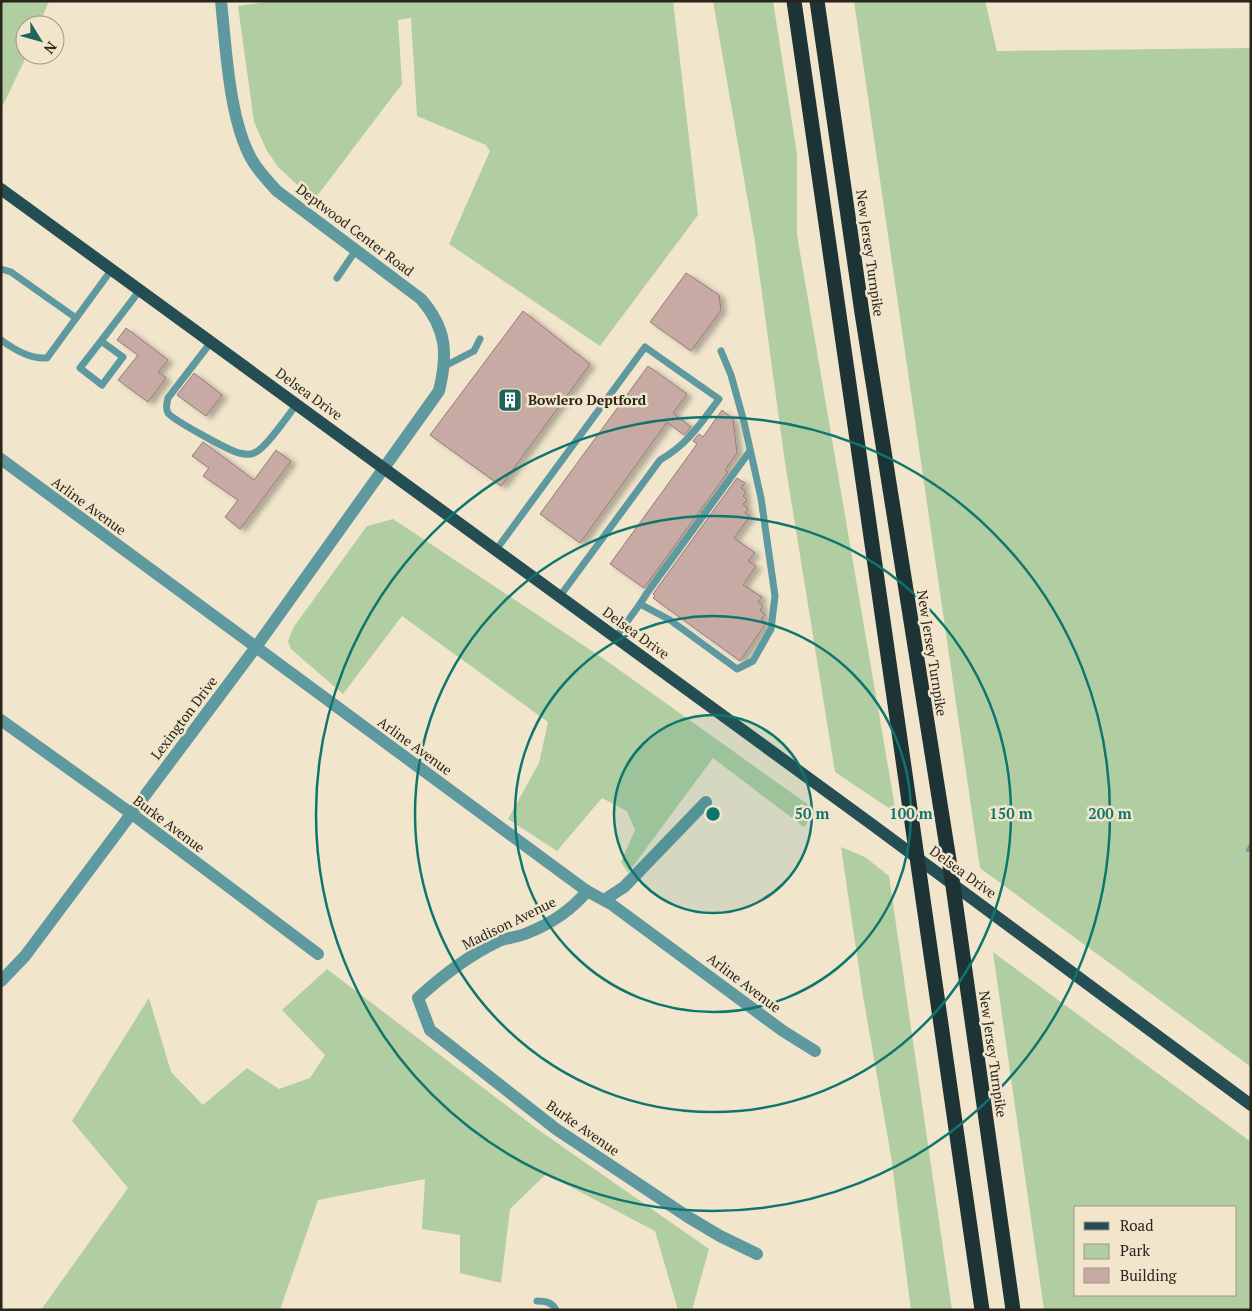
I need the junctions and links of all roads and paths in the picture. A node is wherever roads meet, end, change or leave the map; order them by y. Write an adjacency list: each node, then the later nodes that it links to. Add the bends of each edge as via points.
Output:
1 (221, 1): 5 (street, Deptwood Center Road, via 233,104 252,160 277,190)
2 (794, 1): 39 (highway)
3 (817, 1): 40 (highway, New Jersey Turnpike, via 952,879)
4 (1, 189): 7 (main road, Delsea Drive)
5 (356, 250): 8 (lane); 16 (street, Deptwood Center Road, via 421,299 433,312 444,343)
6 (1, 269): 10 (lane, via 11,272)
7 (112, 269): 9 (main road, Delsea Drive); 10 (lane)
8 (337, 278)
9 (140, 290): 13 (lane); 14 (main road, Delsea Drive)
10 (76, 318): 12 (lane, via 47,358 23,354)
11 (480, 339): 16 (lane, via 474,351)
12 (1, 340)
13 (101, 341): 13 (lane, via 123,357 102,385 80,368)
14 (211, 342): 17 (main road, Delsea Drive); 17 (lane, via 168,398 169,414 238,453 253,454 270,439)
15 (721, 351): 18 (lane, via 731,375)
16 (445, 366): 20 (street, Deptwood Center Road, via 439,391)
17 (296, 404): 20 (main road, Delsea Drive)
18 (750, 451): 23 (lane); 23 (lane, via 761,498 775,596 771,629 753,661 737,669 670,620)
19 (1, 460): 25 (street, Arline Avenue)
20 (384, 468): 21 (main road, Delsea Drive); 25 (street, Lexington Drive)
21 (496, 550): 22 (main road, Delsea Drive); 22 (lane, via 645,347 718,399 692,435 676,451 660,460)
22 (560, 596): 24 (main road, Delsea Drive)
23 (640, 604): 24 (lane)
24 (616, 637): 35 (main road, Delsea Drive)
25 (256, 647): 28 (street, Lexington Drive); 29 (street, Arline Avenue)
26 (1, 720): 28 (street, Burke Avenue)
27 (706, 802): 30 (street, via 624,887)
28 (132, 814): 31 (street, Burke Avenue); 32 (street, Lexington Drive, via 25,956)
29 (587, 891): 30 (street, Arline Avenue); 33 (street, Madison Avenue, via 550,923 483,950 438,980)
30 (604, 900): 34 (street, Arline Avenue)
31 (318, 954)
32 (1, 981)
33 (418, 998): 36 (street, Burke Avenue, via 430,1030 556,1130 720,1236)
34 (815, 1051)
35 (1251, 1105)
36 (757, 1254)
37 (537, 1301): 38 (lane, via 545,1301)
38 (556, 1310)
39 (982, 1310)
40 (1013, 1310)

